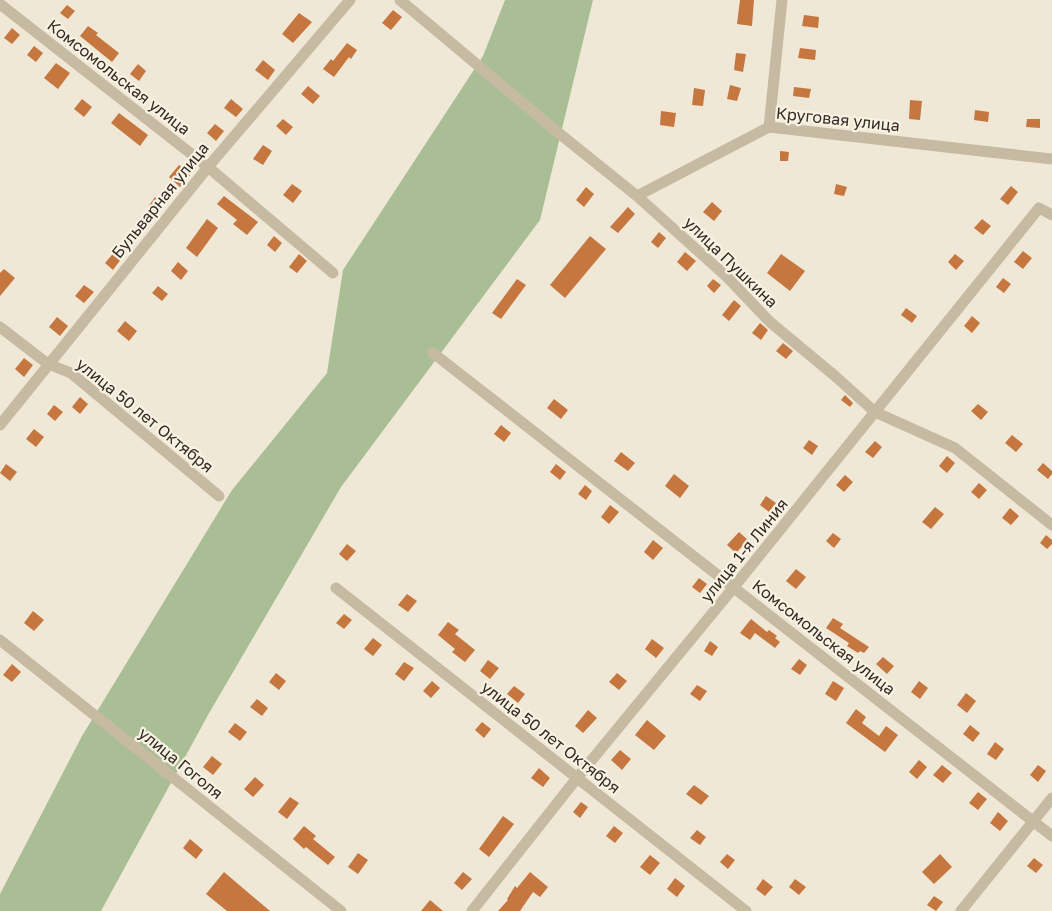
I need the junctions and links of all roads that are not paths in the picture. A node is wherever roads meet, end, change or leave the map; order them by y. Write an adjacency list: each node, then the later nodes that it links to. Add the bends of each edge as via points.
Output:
1 (350, 0): 7 (street, Бульварная улица)
2 (400, 0): 8 (street, улица Пушкина)
3 (782, 0): 5 (street)
4 (0, 4): 7 (street, Комсомольская улица)
5 (769, 126): 6 (street, Круговая улица); 8 (street, Круговая улица)
6 (1052, 159)
7 (208, 167): 10 (street, Комсомольская улица); 13 (street, Бульварная улица)
8 (637, 196): 14 (street, улица Пушкина, via 727,277 770,322)
9 (1052, 215): 14 (street, улица 1-я Линия, via 1039,208)
10 (333, 273)
11 (0, 327): 13 (street, улица 50 лет Октября)
12 (434, 353): 19 (street, Комсомольская улица)
13 (48, 364): 15 (street, Бульварная улица); 16 (street, улица 50 лет Октября, via 71,373)
14 (875, 412): 17 (street, улица Пушкина, via 955,448); 19 (street, улица 1-я Линия)
15 (0, 425)
16 (219, 496)
17 (1052, 525)
18 (336, 588): 21 (street, улица 50 лет Октября)
19 (734, 588): 21 (street, улица 1-я Линия); 23 (street, Комсомольская улица)
20 (0, 640): 25 (street, улица Гоголя)
21 (577, 778): 26 (street, улица 1-я Линия); 27 (street, улица 50 лет Октября)
22 (1052, 798): 23 (street)
23 (1033, 821): 24 (street, Комсомольская улица); 28 (street)
24 (1052, 836)
25 (341, 911)
26 (472, 911)
27 (746, 911)
28 (961, 911)

